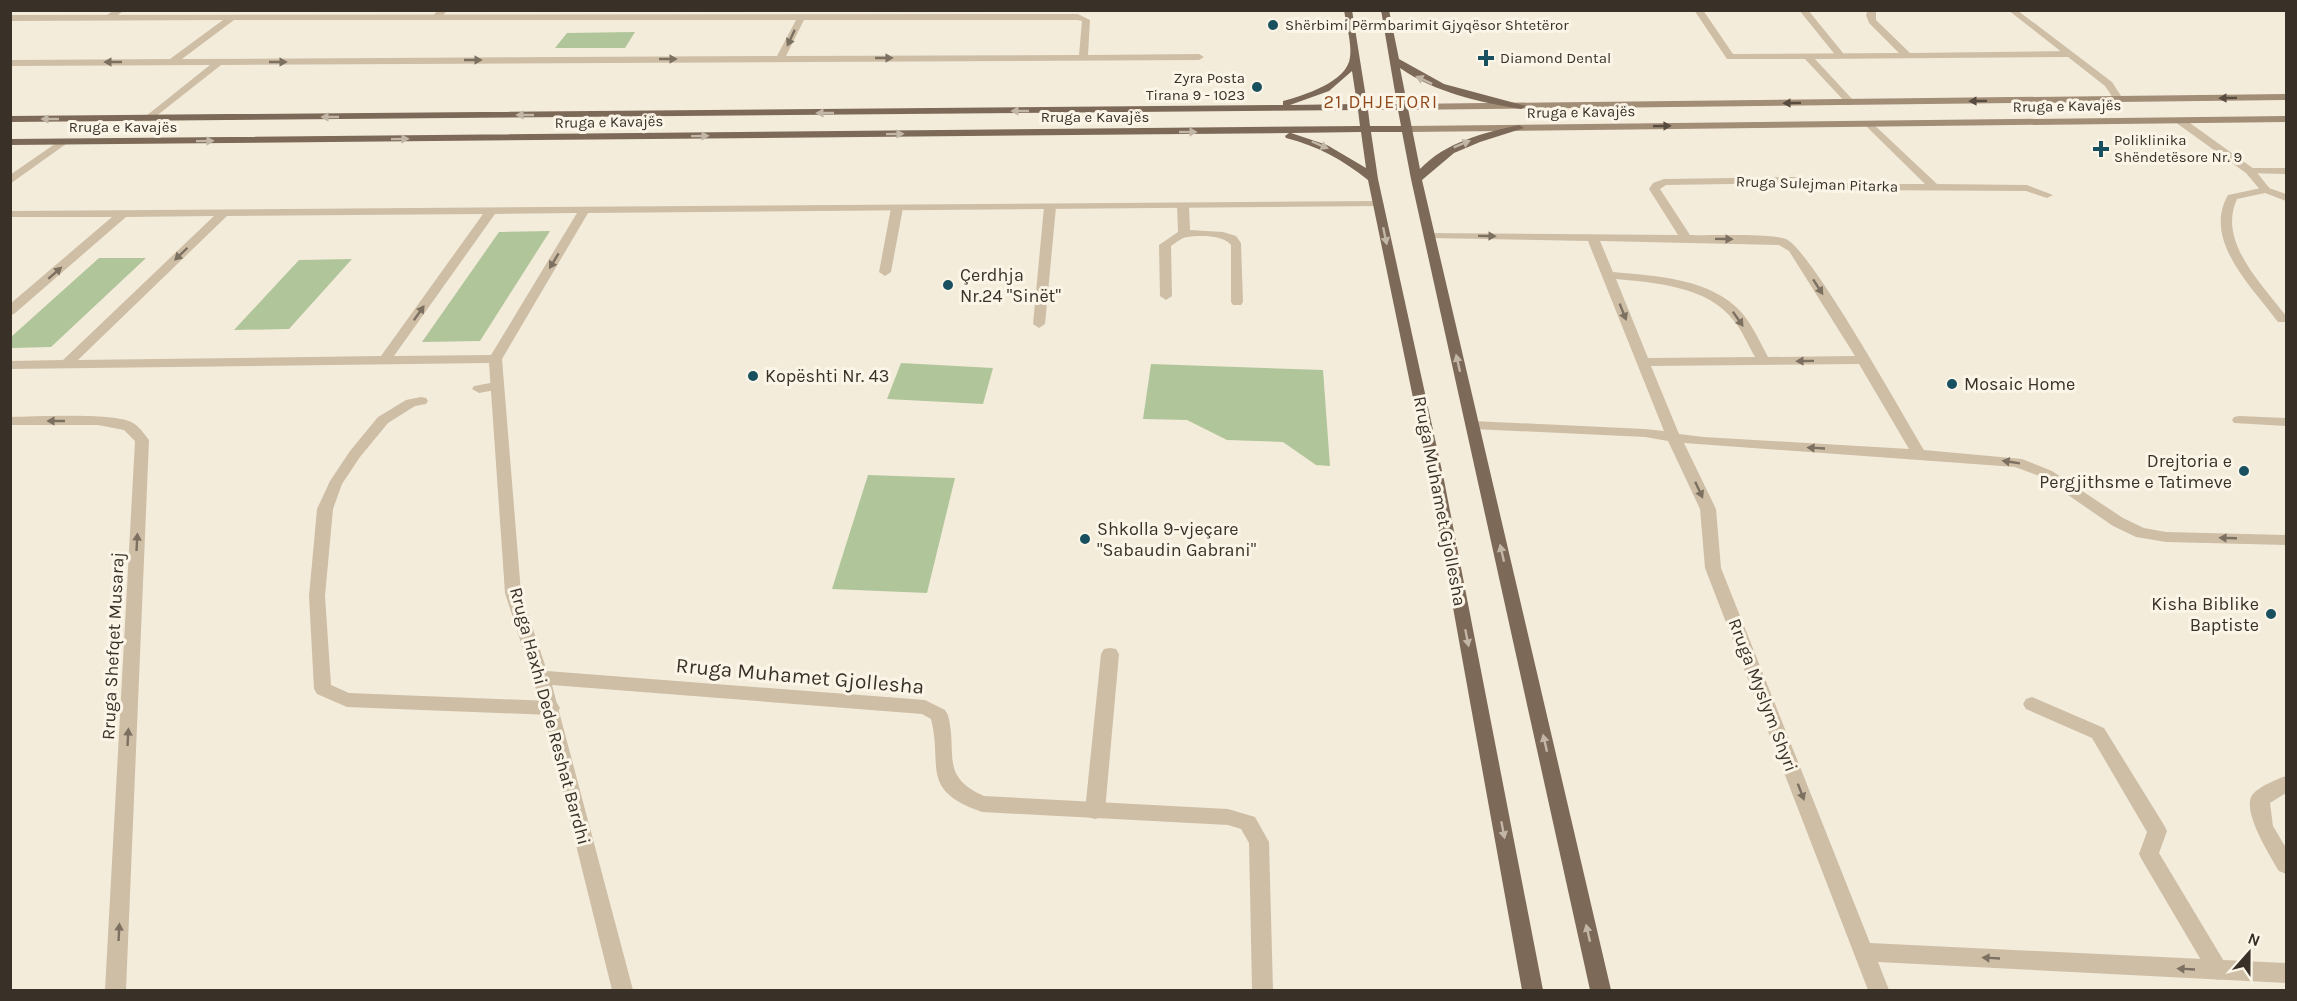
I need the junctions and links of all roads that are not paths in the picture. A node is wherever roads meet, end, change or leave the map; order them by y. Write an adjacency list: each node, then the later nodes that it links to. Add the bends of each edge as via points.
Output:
1 (120, 10): 16 (street)
2 (276, 10): 14 (street)
3 (1348, 10): 26 (main road, Rruga Muhamet Gjollesha)
4 (1385, 10): 27 (main road)
5 (1698, 10): 22 (street, via 1730,57)
6 (1803, 10): 21 (street)
7 (1872, 10): 19 (street, via 1872,21)
8 (2012, 11): 20 (street, Rruga e Kavajës)
9 (440, 14): 10 (street); 14 (street)
10 (588, 14): 11 (street)
11 (747, 14): 18 (street)
12 (894, 14): 13 (street); 18 (street)
13 (1043, 14): 23 (street, via 1086,20)
14 (267, 17): 17 (street)
15 (10, 18): 16 (street)
16 (109, 18): 17 (street)
17 (232, 18): 28 (street)
18 (801, 18): 25 (street, one-way to 25)
19 (1906, 54): 20 (street); 21 (street)
20 (2068, 54): 32 (street, Rruga e Kavajës, via 2109,84)
21 (1840, 55): 22 (street)
22 (1807, 56): 34 (street)
23 (1083, 57): 24 (street); 25 (street, one-way to 23)
24 (1199, 57)
25 (782, 58): 29 (street, one-way to 25)
26 (1354, 60): 37 (main road, Rruga Muhamet Gjollesha); 38 (main road, via 1337,83 1319,93)
27 (1396, 61): 35 (main road, one-way to 27, via 1447,90 1417,77); 36 (main road)
28 (172, 62): 29 (street); 30 (street, one-way to 30)
29 (219, 62): 39 (street)
30 (10, 63)
31 (2286, 97): 32 (main road, Rruga e Kavajës, one-way to 32)
32 (2118, 99): 33 (main road, Rruga e Kavajës); 44 (main road, via 2148,110 2151,116)
33 (2091, 100): 34 (main road, Rruga e Kavajës, one-way to 34); 43 (main road, via 2087,108)
34 (1850, 102): 35 (main road, Rruga e Kavajës, one-way to 35)
35 (1521, 106): 36 (main road, Rruga e Kavajës)
36 (1404, 107): 37 (main road, Rruga e Kavajës); 47 (main road)
37 (1362, 108): 38 (main road, Rruga e Kavajës); 48 (main road, Rruga Muhamet Gjollesha)
38 (1256, 109): 39 (main road, Rruga e Kavajës, one-way to 39)
39 (150, 118): 40 (main road, Rruga e Kavajës, one-way to 40)
40 (10, 119)
41 (2286, 119): 42 (main road, Rruga e Kavajës)
42 (2179, 120): 44 (main road, Rruga e Kavajës); 52 (street)
43 (2119, 121): 44 (main road, Rruga e Kavajës); 45 (main road, Rruga e Kavajës)
44 (2147, 121)
45 (1870, 124): 46 (main road, Rruga e Kavajës, one-way to 45); 57 (street, Rruga Sulejman Pitarka)
46 (1520, 128): 47 (main road, Rruga e Kavajës); 55 (main road, one-way to 46, via 1450,149)
47 (1408, 129): 48 (main road, Rruga e Kavajës); 55 (main road)
48 (1365, 130): 49 (main road, Rruga e Kavajës); 54 (main road, Rruga Muhamet Gjollesha)
49 (1263, 131): 51 (main road, Rruga e Kavajës, one-way to 49); 54 (main road, one-way to 54, via 1323,147 1343,156)
50 (10, 142): 51 (main road, Rruga e Kavajës)
51 (62, 142): 56 (street)
52 (2250, 171): 53 (street); 58 (street)
53 (2286, 171)
54 (1373, 179): 61 (main road, Rruga Muhamet Gjollesha)
55 (1416, 179): 71 (main road)
56 (10, 181)
57 (1933, 186): 59 (street, Rruga Sulejman Pitarka, via 2027,188); 73 (street, Rruga Sulejman Pitarka, via 1852,187 1793,180 1657,185 1654,189)
58 (2266, 190): 60 (street); 79 (street, via 2232,197 2225,215 2228,238 2238,258)
59 (2047, 195)
60 (2286, 198)
61 (1378, 204): 62 (street); 109 (main road, Rruga Muhamet Gjollesha, one-way to 109, via 1437,480)
62 (1183, 206): 63 (street); 70 (street)
63 (1050, 207): 64 (street); 80 (street)
64 (897, 208): 66 (street); 74 (street)
65 (491, 211): 66 (street); 67 (street); 82 (street, one-way to 65)
66 (584, 211): 81 (street, one-way to 81)
67 (223, 213): 69 (street); 86 (street, one-way to 86)
68 (10, 214): 69 (street)
69 (122, 214): 78 (street, one-way to 69)
70 (1184, 233): 76 (street, via 1165,244); 77 (street, via 1232,238 1237,245)
71 (1429, 235): 72 (street, one-way to 72); 92 (main road, one-way to 71)
72 (1593, 238): 73 (street); 75 (street)
73 (1686, 239): 83 (street, one-way to 83, via 1782,242 1793,249)
74 (885, 272)
75 (1608, 275): 84 (street, one-way to 84, via 1710,294 1738,316); 85 (street, one-way to 85)
76 (1166, 296)
77 (1237, 302)
78 (10, 311)
79 (2282, 319)
80 (1039, 324)
81 (495, 359): 82 (street); 97 (street, Rruga Haxhi Dede Reshat Bardhi, via 487,388 513,593)
82 (385, 360): 86 (street)
83 (1863, 360): 84 (street, one-way to 84); 94 (street)
84 (1764, 361): 85 (street)
85 (1644, 362): 93 (street)
86 (67, 364): 87 (street)
87 (10, 365)
88 (421, 401): 99 (street, via 383,420 335,484 325,509 318,596 323,690 346,700)
89 (2239, 420): 91 (street)
90 (10, 421): 106 (street, Rruga Shefqet Musaraj, one-way to 90, via 142,440 128,426 98,421)
91 (2286, 422)
92 (1473, 425): 93 (street); 110 (main road, one-way to 92)
93 (1674, 438): 94 (street, one-way to 93); 103 (street, Rruga Myslym Shyri, one-way to 103, via 1708,509 1713,568)
94 (1919, 454): 95 (street, one-way to 94, via 2166,537 2141,532 2118,522 2047,474 2017,462)
95 (2286, 540)
96 (1110, 654): 101 (street)
97 (540, 677): 99 (street, Rruga Haxhi Dede Reshat Bardhi); 101 (street, Rruga Muhamet Gjollesha, via 925,706 939,715 943,727 942,765 957,790 982,804)
98 (2032, 704): 104 (street, via 2098,733 2157,831 2149,854)
99 (550, 708): 107 (street, Rruga Haxhi Dede Reshat Bardhi)
100 (2286, 784): 102 (street, via 2260,799 2264,828)
101 (1095, 811): 108 (street, Rruga Muhamet Gjollesha, via 1228,817 1248,823 1259,842)
102 (2286, 865)
103 (1863, 952): 104 (street, one-way to 103); 111 (street, Rruga Myslym Shyri)
104 (2218, 970): 105 (street)
105 (2286, 973)
106 (116, 990)
107 (622, 990)
108 (1263, 990)
109 (1533, 990)
110 (1601, 990)
111 (1878, 990)

